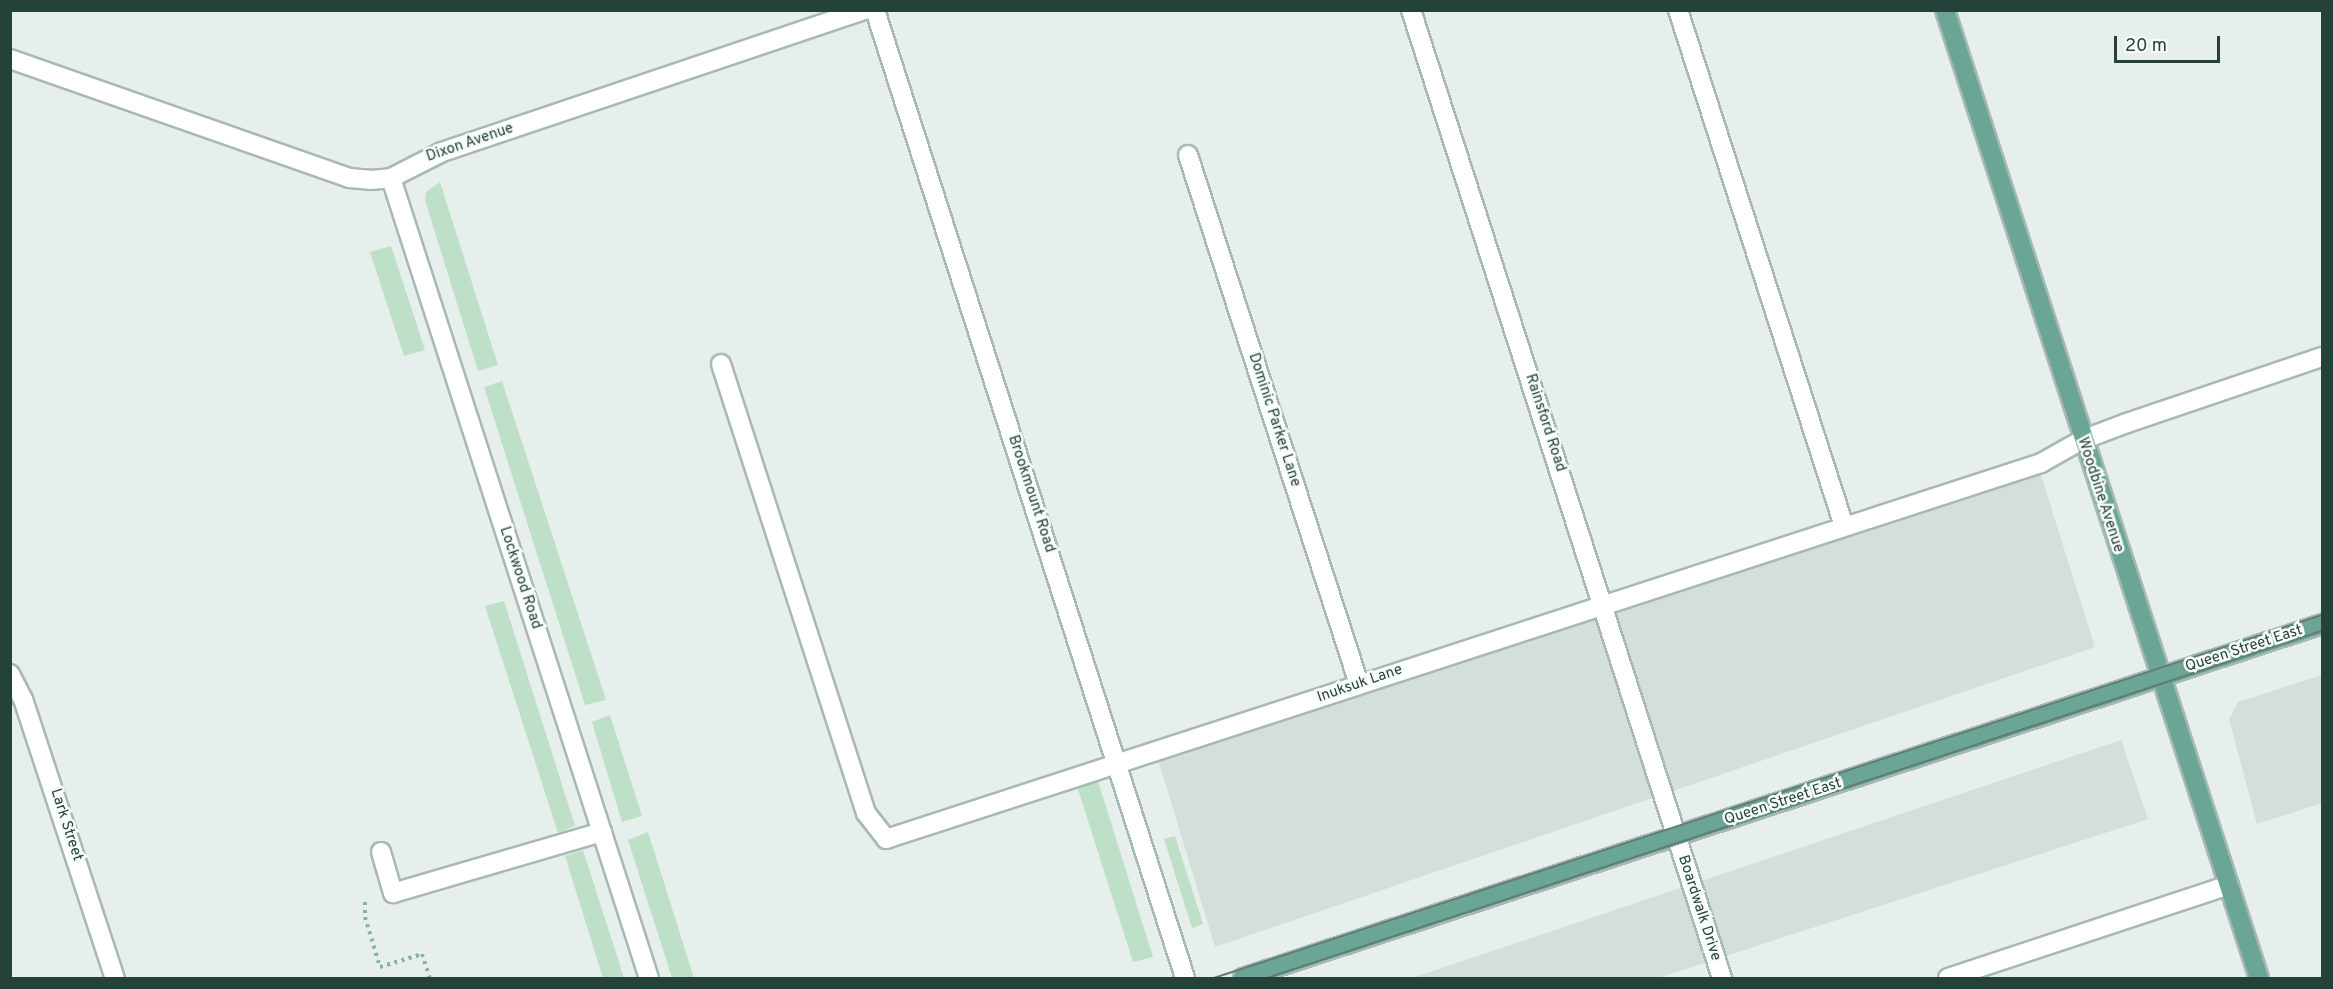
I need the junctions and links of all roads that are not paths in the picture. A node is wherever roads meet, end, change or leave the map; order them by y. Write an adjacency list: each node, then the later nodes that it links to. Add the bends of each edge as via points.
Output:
1 (865, 10): 8 (street, Dixon Avenue, via 442,152)
2 (876, 10): 18 (street, Brookmount Road)
3 (1411, 10): 13 (street, Rainsford Road)
4 (1678, 10): 12 (street)
5 (1945, 10): 11 (main road, Woodbine Avenue)
6 (10, 59): 8 (street, Dixon Avenue, via 349,178)
7 (1188, 155): 17 (street, Dominic Parker Lane)
8 (391, 178): 19 (street, Lockwood Road)
9 (2322, 357): 11 (street, Inuksuk Lane)
10 (721, 364): 18 (street, Inuksuk Lane, via 866,813 886,839)
11 (2082, 440): 12 (street, Inuksuk Lane, via 2041,463); 16 (main road, Woodbine Avenue)
12 (1844, 526): 13 (street, Inuksuk Lane)
13 (1604, 606): 17 (street, Inuksuk Lane); 20 (street, Rainsford Road)
14 (2322, 624): 16 (main road, Queen Street East)
15 (10, 674): 24 (street, Lark Street, via 27,708)
16 (2160, 676): 20 (main road, Queen Street East); 22 (main road, Woodbine Avenue)
17 (1359, 684): 18 (street, Inuksuk Lane, via 1160,752)
18 (1117, 762): 26 (street, Brookmount Road)
19 (602, 832): 21 (street, via 393,893); 25 (street, Lockwood Road)
20 (1676, 837): 27 (main road, Queen Street East); 28 (street, Boardwalk Drive)
21 (381, 852)
22 (2229, 885): 23 (street); 30 (main road, Woodbine Avenue)
23 (1994, 971): 29 (street)
24 (115, 978)
25 (649, 978)
26 (1185, 978)
27 (1243, 978)
28 (1722, 978)
29 (1948, 978)
30 (2259, 978)

